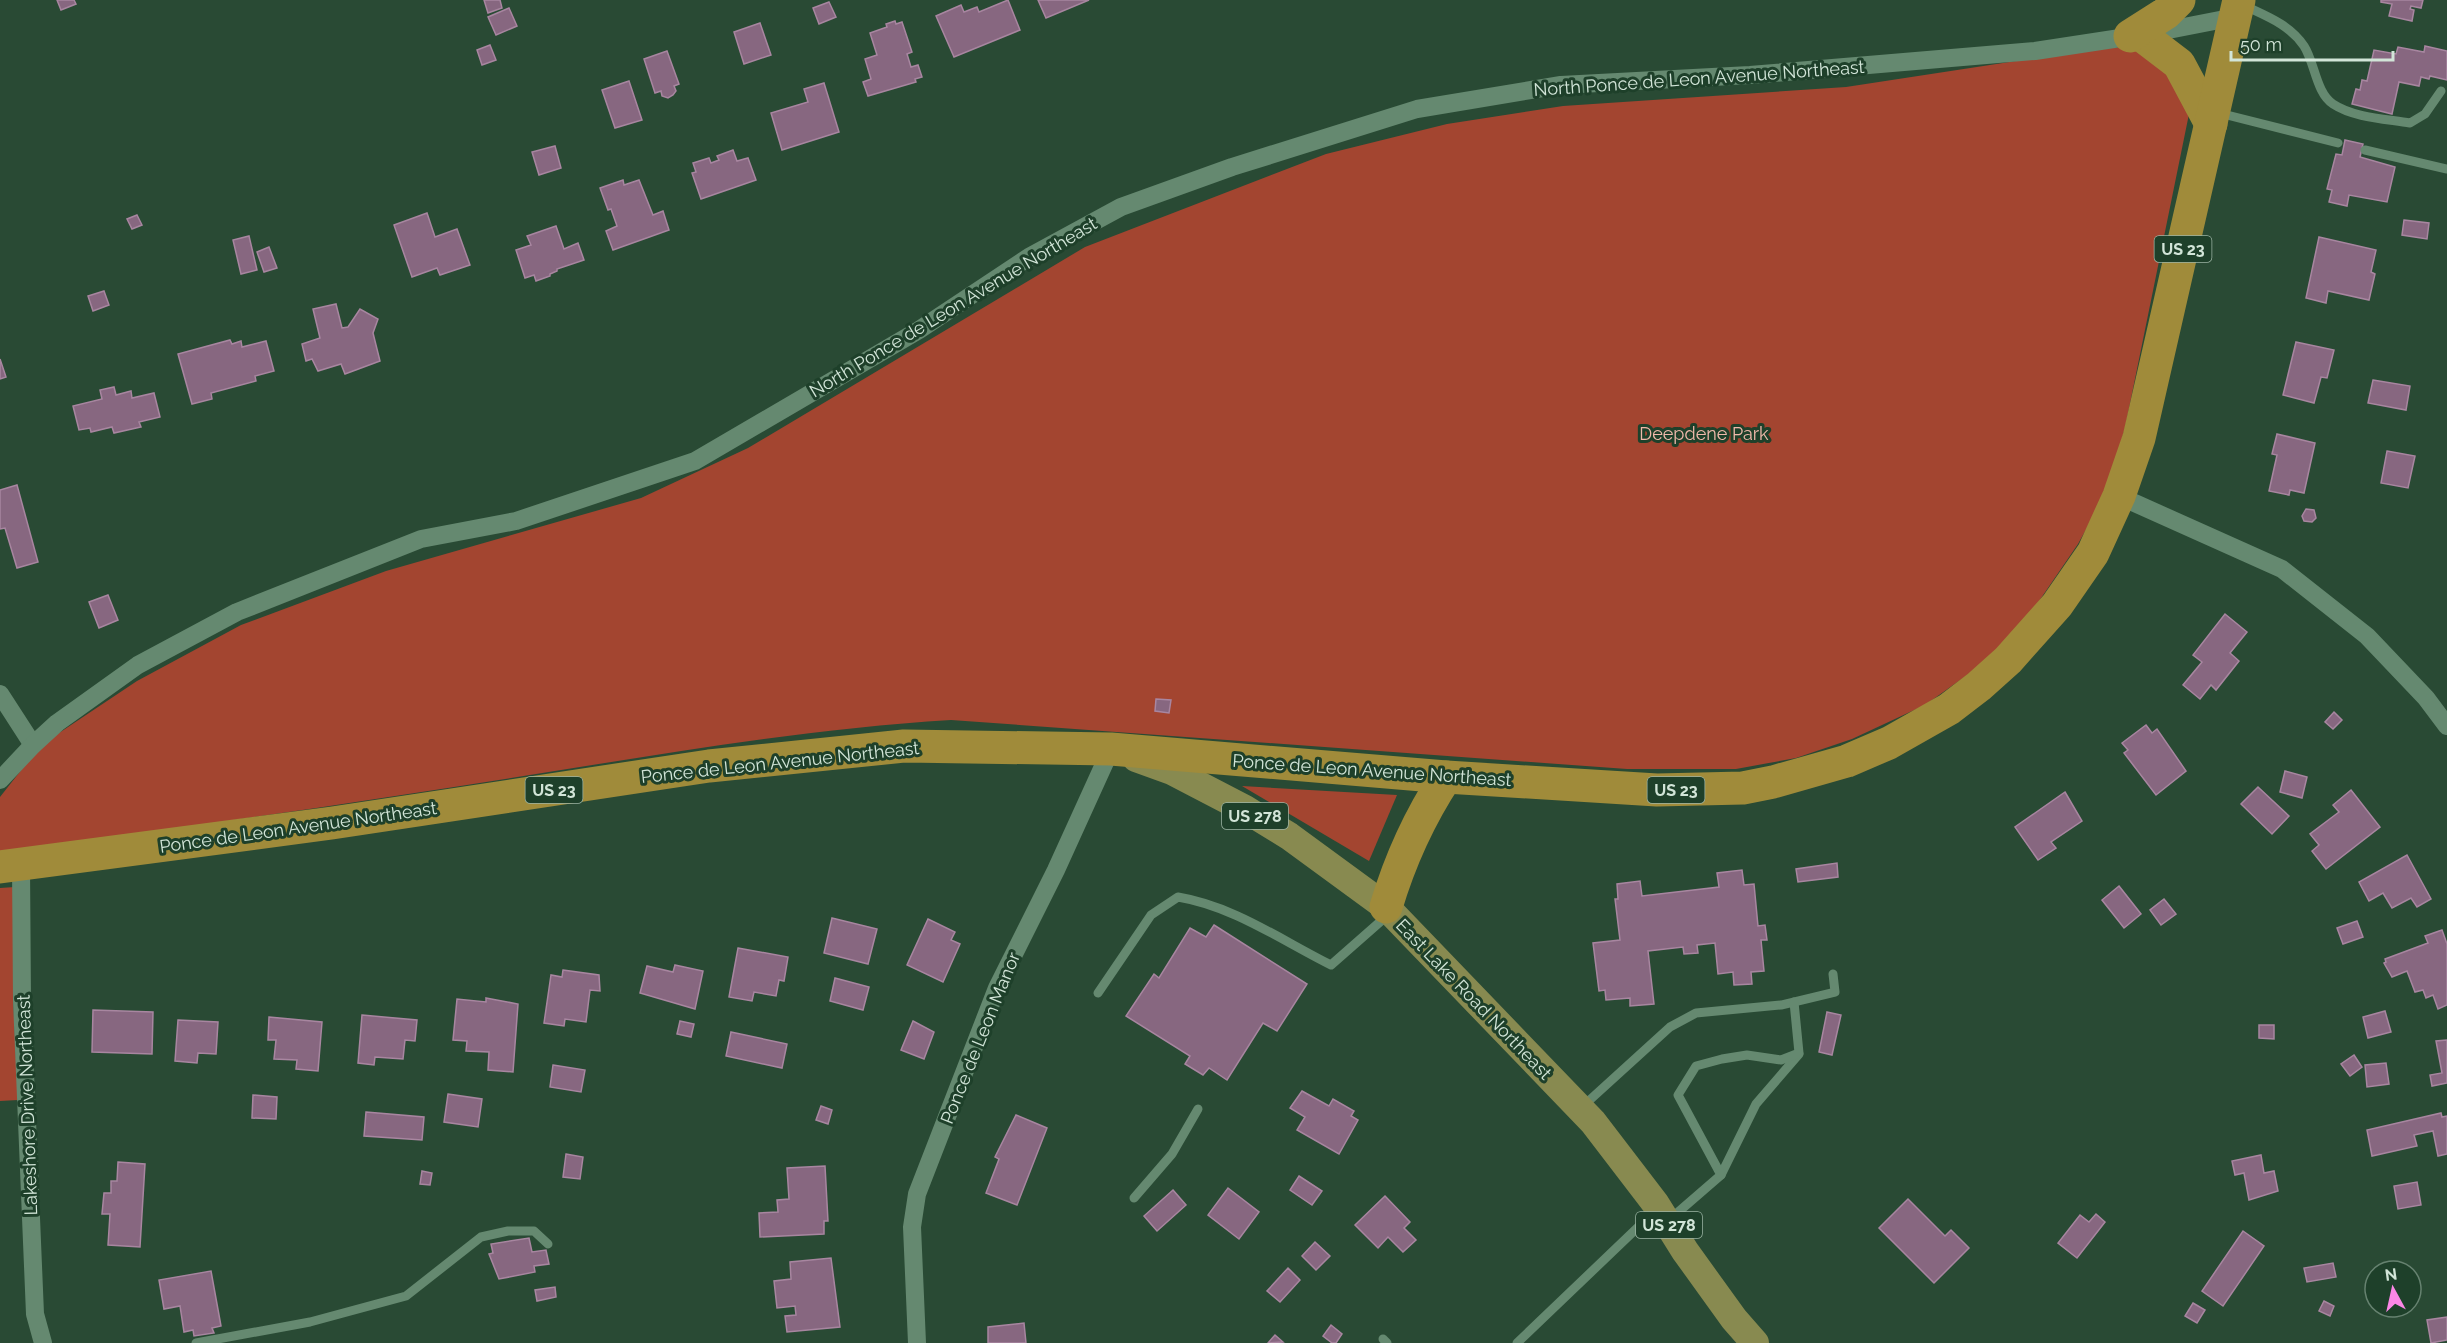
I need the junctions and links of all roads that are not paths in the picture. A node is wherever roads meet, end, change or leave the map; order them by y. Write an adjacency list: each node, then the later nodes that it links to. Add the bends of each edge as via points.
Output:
1 (2179, 0): 3 (highway)
2 (2237, 7): 3 (street, North Ponce de Leon Avenue Northeast); 4 (lane, via 2287,26 2304,47 2332,104 2350,112 2410,123 2425,114); 5 (highway, Ponce de Leon Avenue Northeast / US 23)
3 (2136, 36): 5 (highway, via 2179,64); 12 (street, North Ponce de Leon Avenue Northeast, via 2023,52 1750,75 1561,85 1417,109 1311,141 1122,207 1029,257 919,330 695,461 516,521 421,539 237,612 138,664)
4 (2440, 91)
5 (2212, 118): 6 (lane); 9 (highway, Ponce de Leon Avenue Northeast / US 23, via 2154,378)
6 (2338, 143)
7 (2365, 150): 8 (lane)
8 (2447, 169)
9 (2120, 496): 11 (street, via 2282,569 2367,636); 14 (highway, Ponce de Leon Avenue Northeast / US 23, via 2093,553 2075,580 2008,660 1949,709 1889,743 1847,761 1743,788 1700,790)
10 (0, 694): 12 (street)
11 (2447, 726)
12 (33, 745): 15 (street)
13 (1111, 749): 14 (highway, Ponce de Leon Avenue Northeast / US 23); 16 (highway, Ponce de Leon Avenue Northeast / US 23, via 904,746 810,754); 17 (main road, East Lake Road Northeast / US 278, via 1172,771 1245,809 1289,836); 30 (street, Ponce de Leon Manor, via 997,988 917,1194 912,1227)
14 (1446, 777): 17 (highway, via 1426,807 1398,867)
15 (0, 780)
16 (11, 867): 28 (street, Lakeshore Drive Northeast, via 22,1001 35,1314)
17 (1388, 910): 19 (lane, via 1331,965 1239,917 1203,901 1178,897 1151,915); 23 (main road, East Lake Road Northeast / US 278)
18 (1833, 974): 20 (lane, via 1836,992)
19 (1098, 993)
20 (1794, 1002): 21 (lane); 23 (lane, via 1696,1013 1670,1027)
21 (1799, 1053): 24 (lane, via 1756,1104); 24 (lane, via 1781,1060 1747,1055 1696,1066 1678,1095)
22 (1198, 1109): 25 (lane, via 1172,1154)
23 (1580, 1109): 26 (main road, East Lake Road Northeast / US 278)
24 (1721, 1175): 26 (lane)
25 (1134, 1198)
26 (1663, 1214): 31 (lane); 32 (main road, East Lake Road Northeast / US 278, via 1685,1251)
27 (548, 1244): 29 (lane, via 534,1231 507,1231 481,1237 406,1296 310,1322)
28 (43, 1343)
29 (196, 1343)
30 (917, 1343)
31 (1517, 1343)
32 (1755, 1343)

